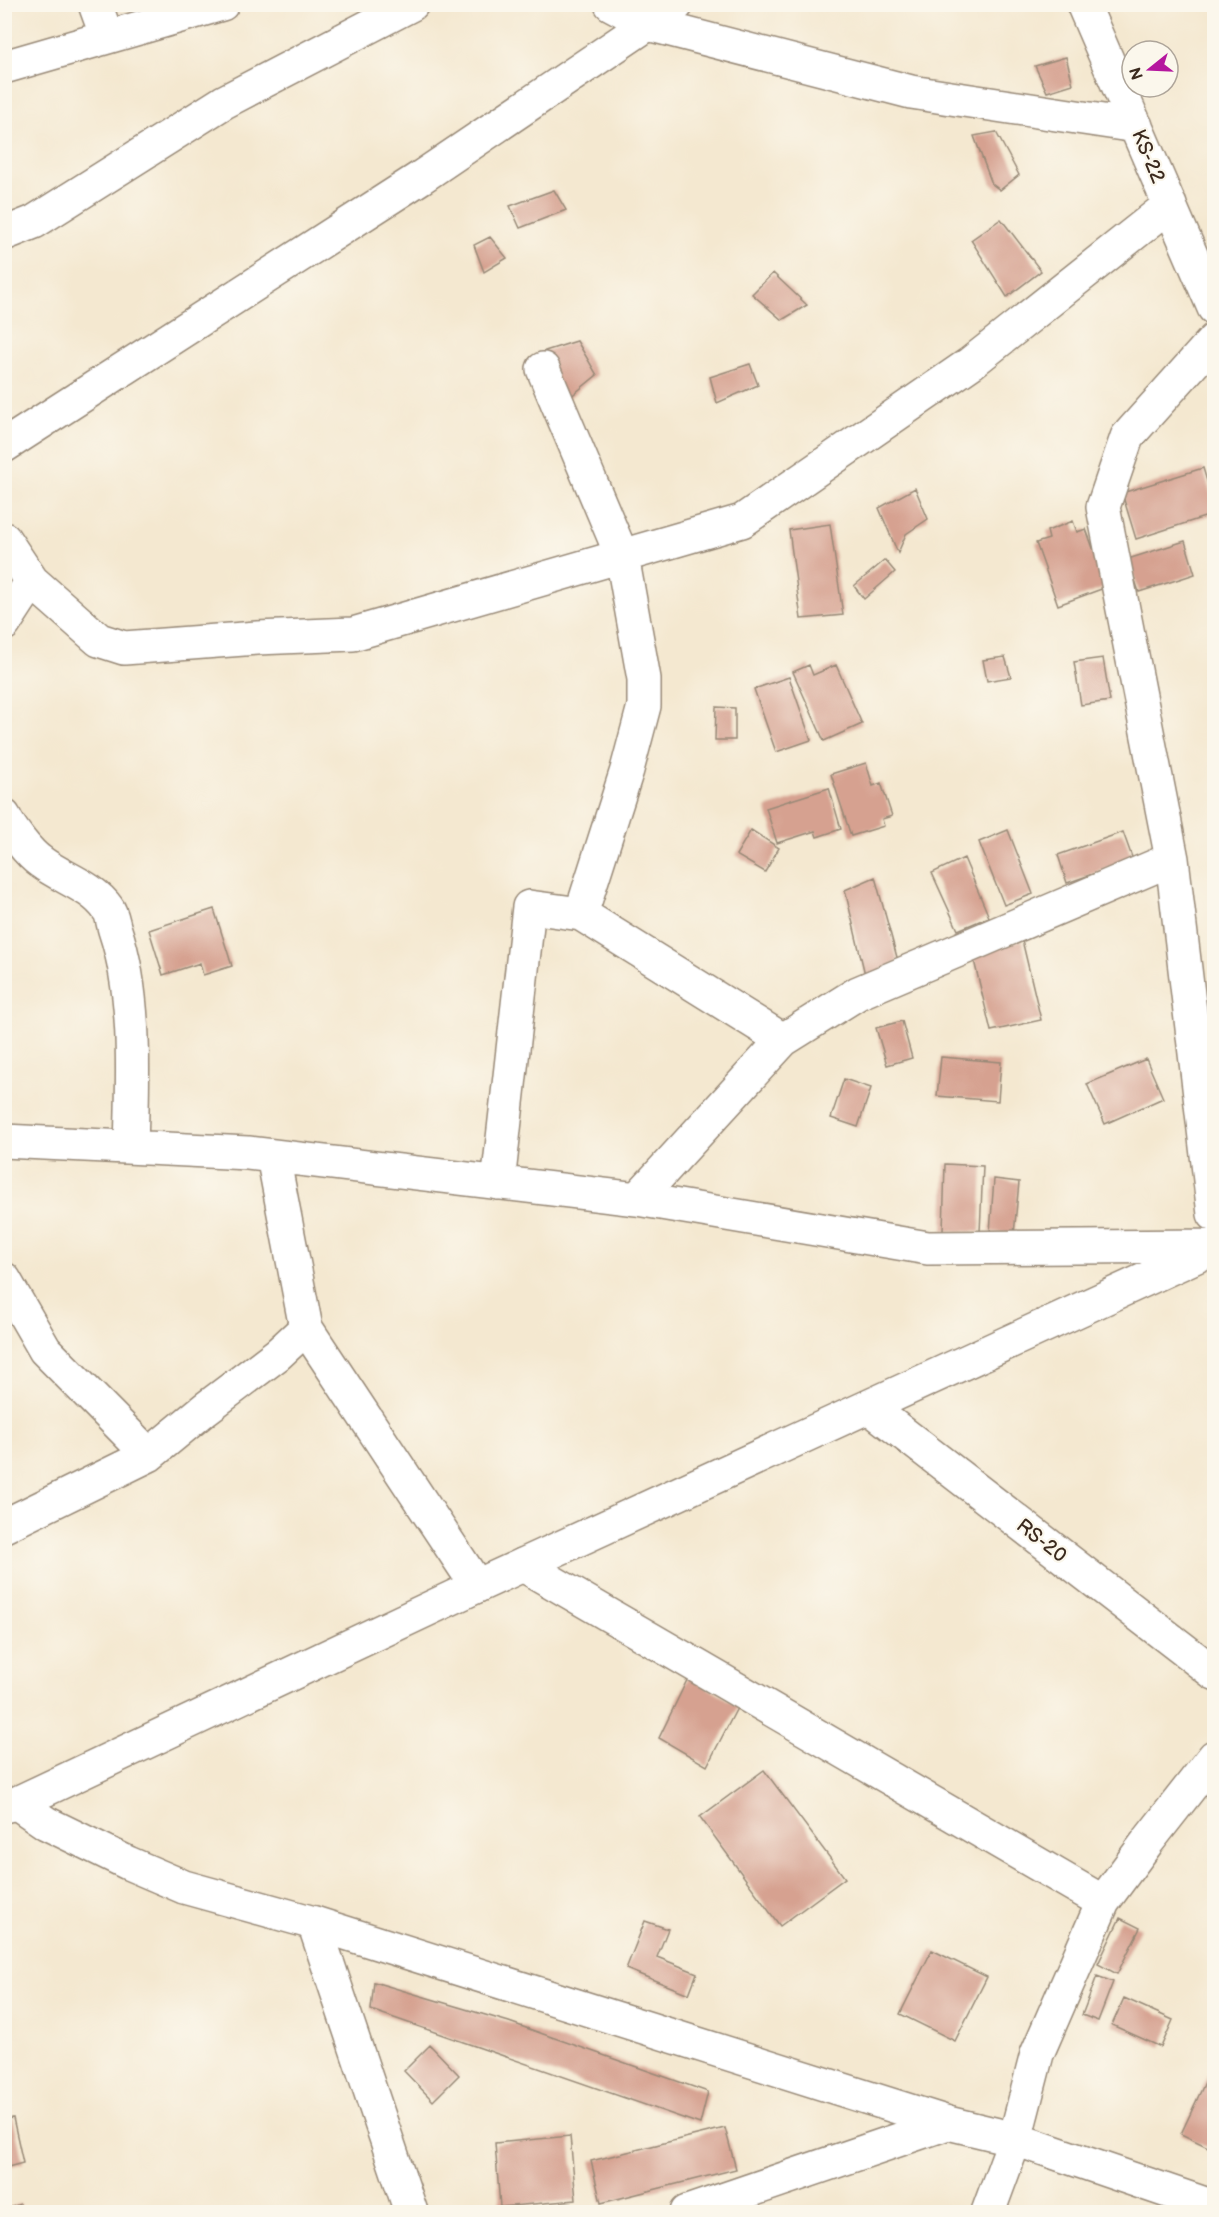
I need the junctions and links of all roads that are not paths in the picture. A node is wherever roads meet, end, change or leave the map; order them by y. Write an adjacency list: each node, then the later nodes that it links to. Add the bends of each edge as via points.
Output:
1 (95, 4): 8 (street)
2 (222, 4): 8 (street)
3 (412, 4): 12 (street, via 224,102 34,222)
4 (611, 4): 7 (street)
5 (677, 4): 7 (street)
6 (1083, 4): 10 (street, KS-22)
7 (648, 24): 10 (street, via 911,92); 16 (street, via 420,178)
8 (107, 38): 9 (street)
9 (4, 67)
10 (1136, 126): 11 (street, KS-22)
11 (1170, 205): 13 (street, KS-22); 18 (street, via 971,363 742,521)
12 (4, 234)
13 (1215, 308)
14 (1215, 340): 22 (street, via 1127,437 1103,507)
15 (543, 369): 18 (street)
16 (4, 446)
17 (4, 539): 19 (street)
18 (622, 556): 19 (street, via 353,634 124,648 99,640); 23 (street, via 644,680 644,706)
19 (32, 581): 20 (street)
20 (4, 624)
21 (4, 816): 26 (street, via 39,861 85,888 108,909 123,954 129,1008 133,1069)
22 (1172, 859): 24 (street, via 858,993); 30 (street)
23 (581, 914): 24 (street); 28 (street, via 529,907)
24 (783, 1040): 29 (street)
25 (4, 1141): 26 (street)
26 (131, 1147): 27 (street)
27 (273, 1156): 28 (street); 33 (street)
28 (498, 1183): 29 (street)
29 (637, 1199): 31 (street, via 928,1248)
30 (1215, 1214)
31 (1215, 1247): 34 (street)
32 (4, 1279): 35 (street, via 45,1350)
33 (306, 1328): 35 (street); 38 (street)
34 (869, 1407): 37 (street); 39 (street, RS-20)
35 (149, 1455): 36 (street)
36 (4, 1526)
37 (522, 1565): 38 (street); 42 (street)
38 (477, 1586): 41 (street)
39 (1215, 1673)
40 (1215, 1757): 42 (street)
41 (11, 1805): 43 (street, via 184,1887)
42 (1103, 1902): 45 (street, via 1037,2054)
43 (314, 1923): 44 (street); 47 (street)
44 (948, 2123): 45 (street); 48 (street)
45 (1015, 2139): 46 (street); 49 (street)
46 (1215, 2207)
47 (411, 2212)
48 (687, 2212)
49 (988, 2212)

